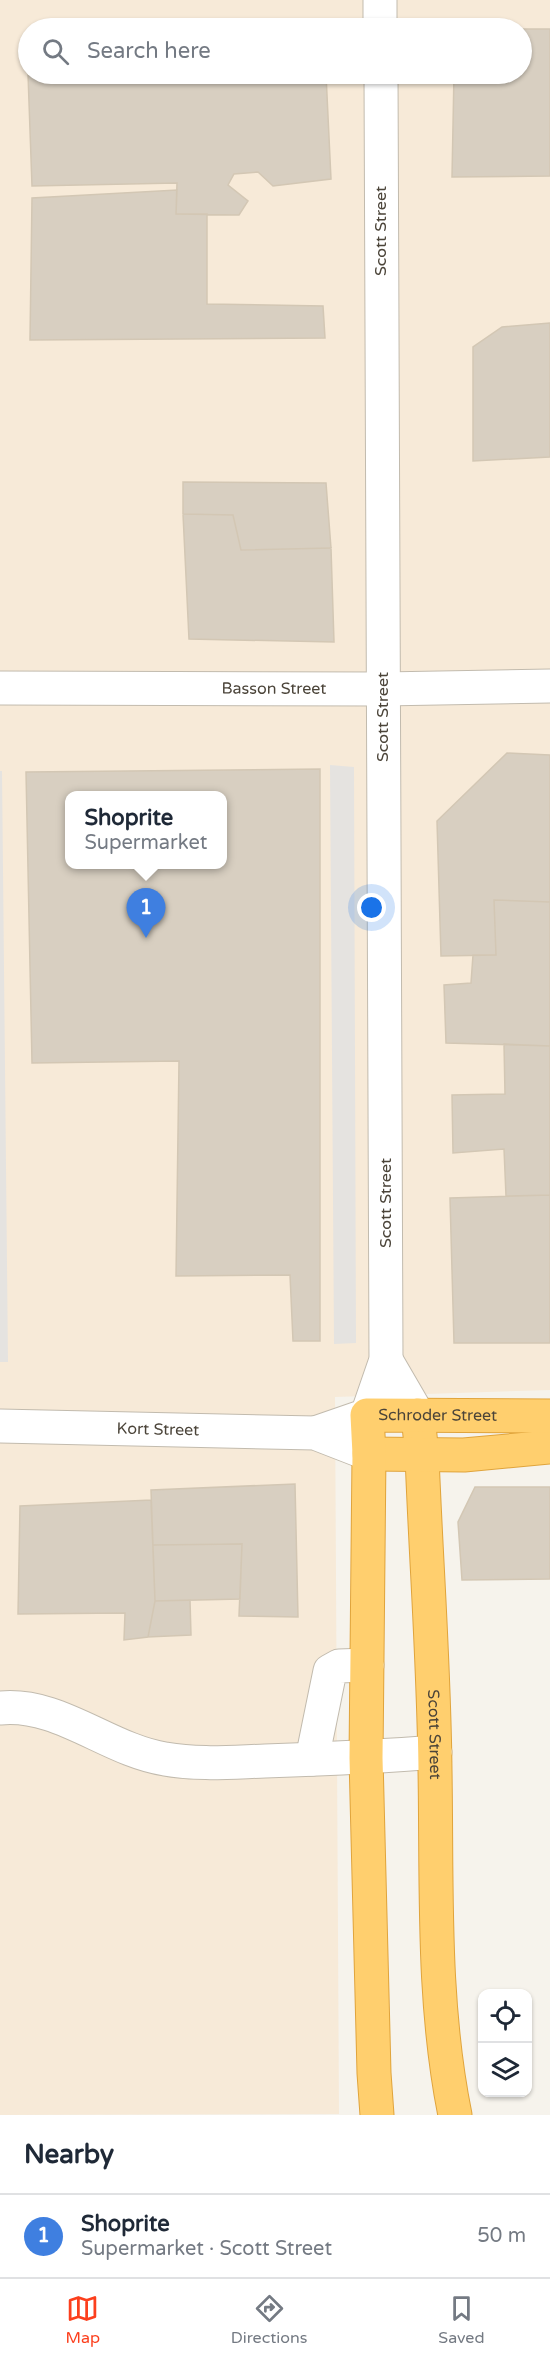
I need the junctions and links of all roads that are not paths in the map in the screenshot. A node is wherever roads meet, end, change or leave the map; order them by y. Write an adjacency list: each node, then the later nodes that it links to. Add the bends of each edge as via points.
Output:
1 (380, 0): 2 (street)
2 (380, 18)
3 (381, 84): 6 (street, Scott Street)
4 (550, 686): 6 (street, Basson Street)
5 (0, 688): 6 (street, Basson Street)
6 (383, 689): 7 (street, Scott Street)
7 (386, 1360): 8 (street, Scott Street); 9 (street, Scott Street)
8 (418, 1414): 9 (highway, Schroder Street); 10 (highway, Schroder Street); 15 (highway, Scott Street)
9 (367, 1415): 12 (street, Schroder Street); 14 (highway, Scott Street)
10 (550, 1416)
11 (0, 1426): 12 (street, Kort Street)
12 (315, 1433): 14 (street)
13 (550, 1448): 15 (highway)
14 (369, 1455): 15 (highway); 16 (highway, Scott Street)
15 (422, 1456): 18 (highway, Scott Street)
16 (367, 1665): 19 (highway, Scott Street); 20 (street, via 339,1666 330,1671)
17 (0, 1708): 20 (street, via 18,1707 46,1714 162,1759 192,1763)
18 (435, 1752): 19 (street); 22 (highway, Scott Street, via 438,1977)
19 (366, 1758): 20 (street); 21 (highway, Scott Street)
20 (312, 1759)
21 (377, 2115)
22 (455, 2115)

